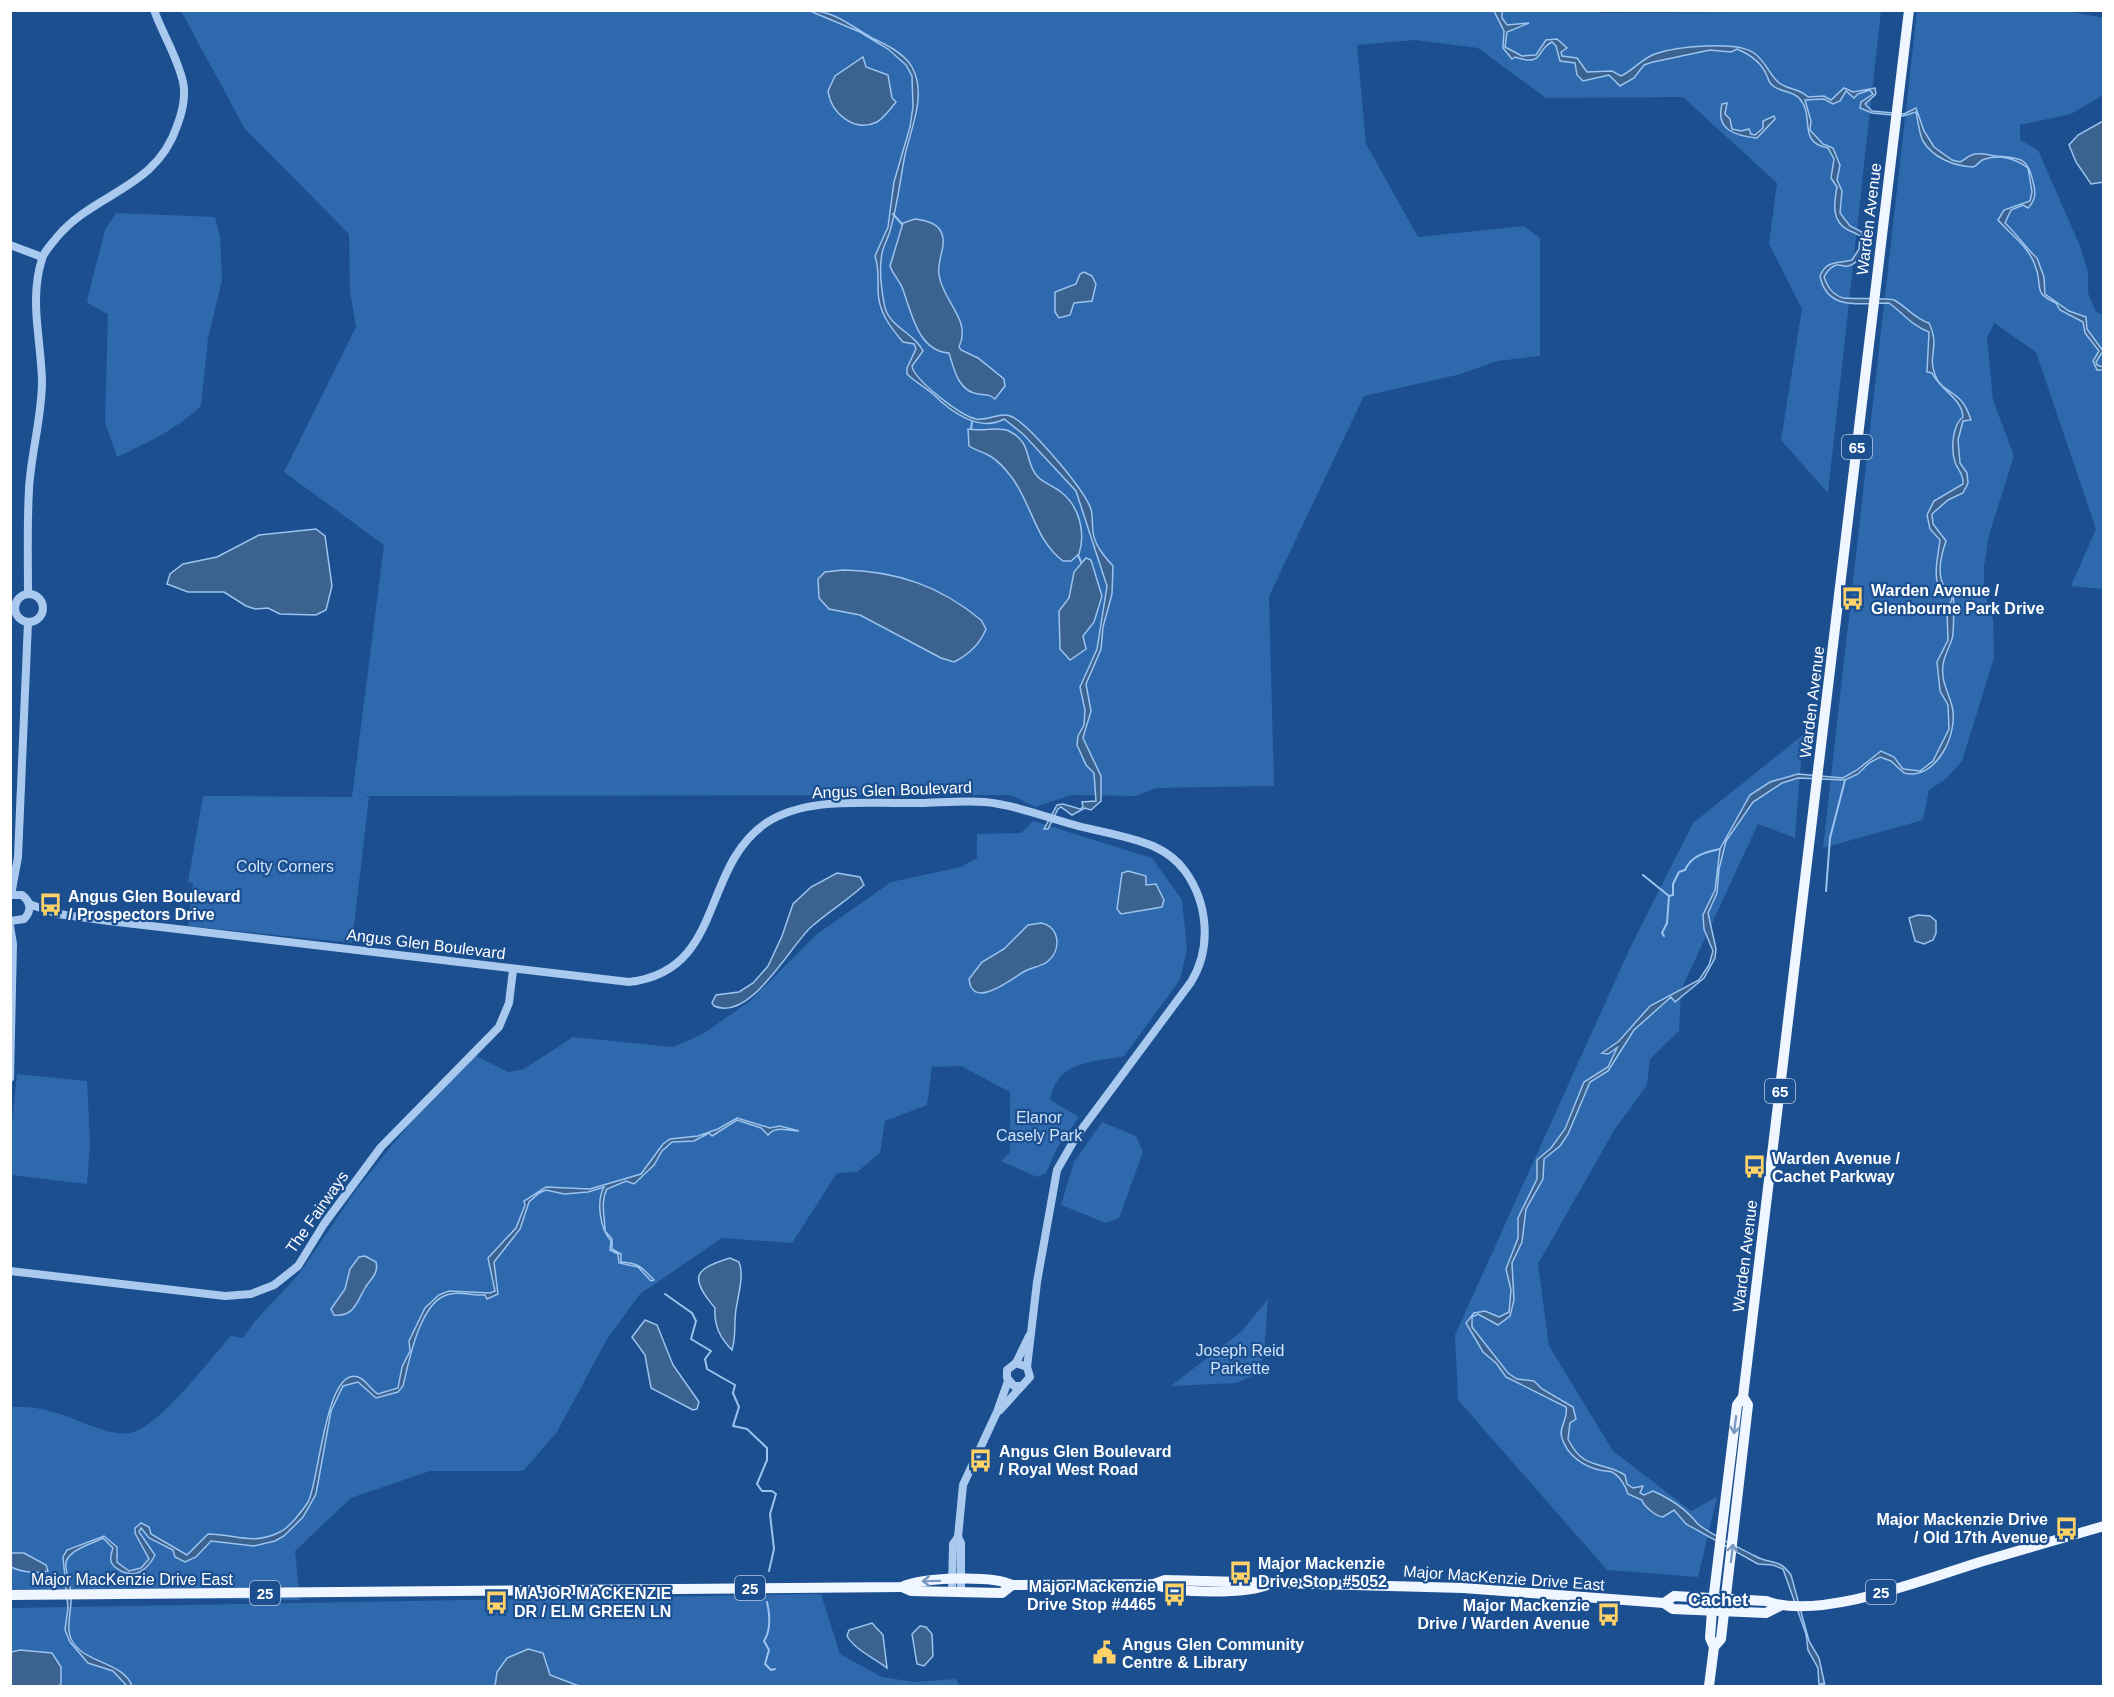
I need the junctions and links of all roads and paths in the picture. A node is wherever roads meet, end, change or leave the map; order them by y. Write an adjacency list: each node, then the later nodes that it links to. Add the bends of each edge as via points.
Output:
1 (154, 10): 4 (street, via 184,84 184,99 165,155 123,190 66,226)
2 (1909, 10): 24 (main road, Warden Avenue / 65)
3 (10, 245): 4 (street)
4 (42, 256): 5 (street, via 35,298 42,382 29,488)
5 (28, 593): 6 (street, via 20,596); 7 (street, via 39,597 43,608 37,620)
6 (12, 607): 7 (street, via 17,616)
7 (28, 622): 8 (street)
8 (16, 874): 9 (street); 10 (street)
9 (11, 895): 10 (street)
10 (22, 896): 11 (street)
11 (29, 904): 12 (street, Angus Glen Boulevard); 13 (street)
12 (58, 914): 13 (street, Angus Glen Boulevard); 16 (street, Angus Glen Boulevard)
13 (19, 920): 15 (street)
14 (10, 926): 15 (street)
15 (14, 944): 17 (street)
16 (513, 970): 18 (street, The Fairways, via 509,1003 499,1027 381,1147 298,1266 274,1285 251,1294 225,1296); 19 (street, Angus Glen Boulevard, via 622,982 667,971 695,945 740,847 764,824 793,810 827,805 982,802 1149,844 1182,867 1200,900 1204,946 1191,982 1076,1137 1057,1170)
17 (10, 1078)
18 (10, 1271)
19 (1032, 1331): 20 (street, Angus Glen Boulevard); 21 (street, Angus Glen Boulevard)
20 (1016, 1363): 21 (street); 22 (street, via 1007,1370)
21 (1027, 1367): 23 (street, via 1030,1377)
22 (1008, 1381): 23 (street); 25 (street)
23 (1021, 1386): 25 (street)
24 (1743, 1397): 32 (main road, Warden Avenue / 65, one-way to 32, via 1737,1405); 33 (main road, Warden Avenue / 65, one-way to 24, via 1748,1405)
25 (998, 1412): 27 (street, via 963,1485)
26 (2103, 1526): 35 (main road, Major MacKenzie Drive East / 25, via 1888,1590 1818,1605)
27 (956, 1580): 28 (main road, Major MacKenzie Drive East / 25, via 1003,1581); 29 (main road, Major MacKenzie Drive East / 25, one-way to 29, via 913,1581); 30 (street)
28 (1012, 1585): 30 (main road, Major MacKenzie Drive East / 25, via 1002,1593); 34 (main road, Major MacKenzie Drive East / 25, via 1154,1584 1165,1589 1197,1590 1257,1590 1269,1584 1463,1588)
29 (902, 1587): 30 (main road, Major MacKenzie Drive East / 25, via 911,1592); 31 (main road, Major MacKenzie Drive East / 25)
30 (956, 1592)
31 (10, 1595)
32 (1714, 1598): 33 (main road, Major MacKenzie Drive East / 25); 34 (main road, Major MacKenzie Drive East / 25, via 1674,1596); 36 (main road, Warden Avenue / 65)
33 (1726, 1599): 35 (main road, Major MacKenzie Drive East / 25, via 1766,1601); 37 (main road, Warden Avenue / 65)
34 (1664, 1603): 36 (main road, Major MacKenzie Drive East / 25, via 1673,1609)
35 (1780, 1606): 37 (main road, Major MacKenzie Drive East / 25, via 1766,1613)
36 (1712, 1611): 37 (main road, Major MacKenzie Drive East / 25); 38 (main road, Warden Avenue / 65, via 1710,1638)
37 (1724, 1611): 38 (main road, Warden Avenue / 65, via 1721,1639)
38 (1714, 1647): 39 (main road, Warden Avenue / 65)
39 (1709, 1686)

